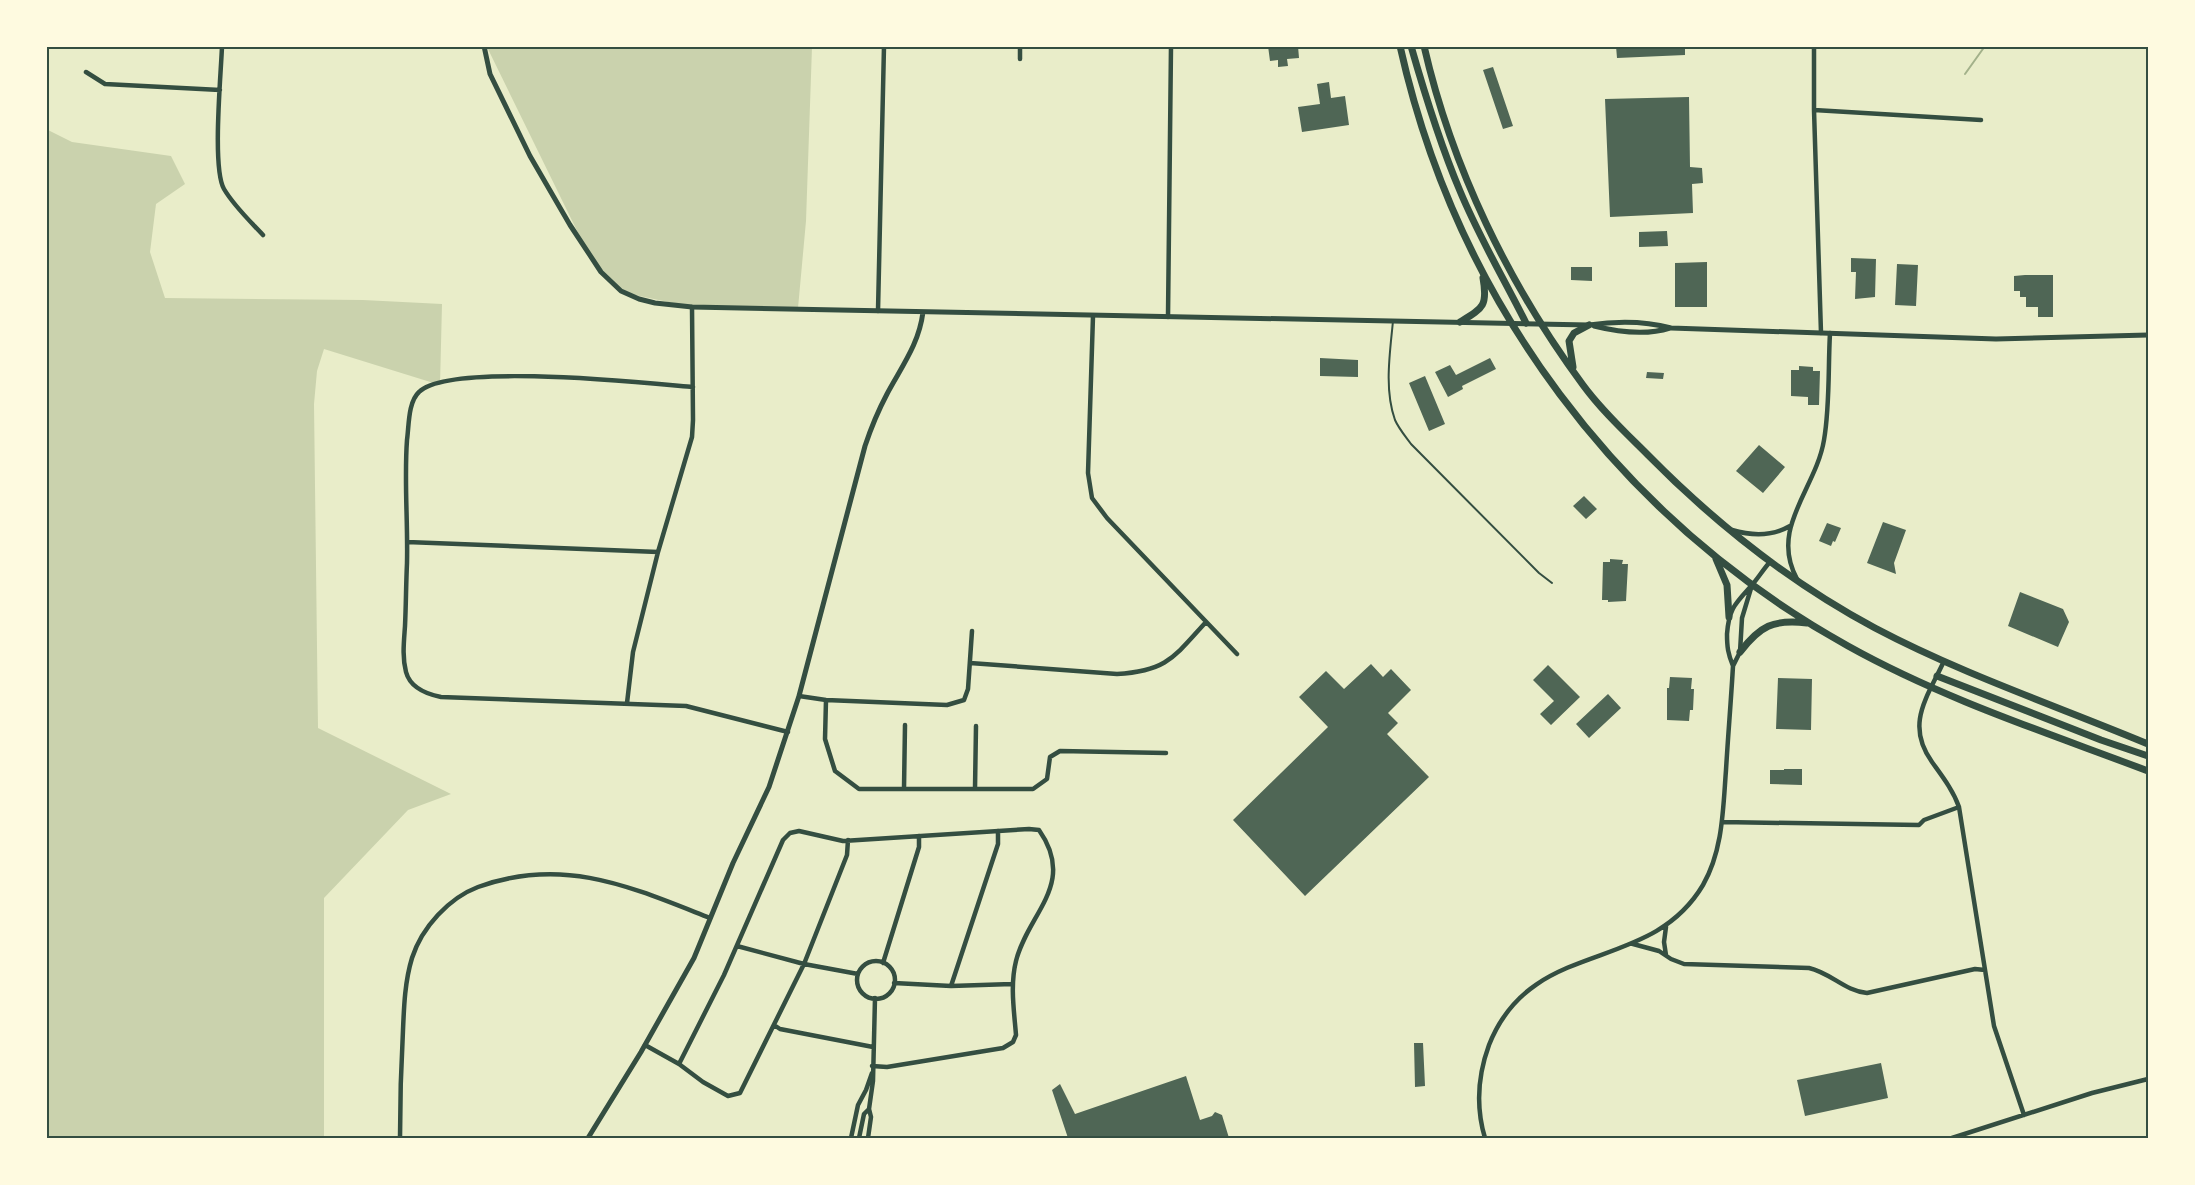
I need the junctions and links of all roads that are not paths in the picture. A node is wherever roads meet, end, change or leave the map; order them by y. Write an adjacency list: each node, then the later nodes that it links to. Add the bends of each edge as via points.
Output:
1 (222, 46): 12 (street)
2 (484, 46): 17 (street, via 490,74 530,156 601,272 621,291 639,299)
3 (884, 46): 18 (street)
4 (1020, 46): 10 (street)
5 (1171, 46): 21 (street)
6 (1400, 46): 16 (main road, via 1441,179)
7 (1411, 46): 25 (main road, via 1460,192)
8 (1424, 46): 26 (main road, via 1469,184)
9 (1814, 46): 13 (street)
10 (1020, 59)
11 (86, 72): 12 (street, via 105,84)
12 (220, 90): 15 (street, via 218,160 223,187)
13 (1814, 110): 14 (street); 29 (street)
14 (1981, 120)
15 (263, 235)
16 (1481, 269): 23 (main road, via 1485,303); 24 (main road)
17 (692, 307): 18 (street); 33 (street)
18 (878, 311): 19 (street)
19 (923, 312): 20 (street); 54 (street, via 913,350 880,409 865,446)
20 (1093, 316): 21 (street); 44 (street, via 1088,473 1092,498 1131,545)
21 (1168, 317): 22 (street)
22 (1393, 321): 23 (street); 40 (lane, via 1388,369 1396,423 1416,450)
23 (1460, 322): 24 (street)
24 (1512, 323): 25 (street); 38 (main road, via 1564,403 1600,446 1655,504)
25 (1526, 323): 26 (street)
26 (1540, 323): 27 (street); 32 (main road)
27 (1589, 325): 28 (street, via 1655,323); 28 (street, via 1615,332 1656,333); 32 (main road, via 1569,340)
28 (1671, 328): 29 (street)
29 (1821, 333): 30 (street)
30 (1830, 333): 31 (street, via 1996,339); 34 (street, via 1824,440)
31 (2148, 335)
32 (1574, 373): 35 (main road, via 1625,432)
33 (693, 387): 36 (street, via 558,376 450,379 428,385 415,397 410,416); 37 (street, via 692,437)
34 (1790, 526): 35 (street, via 1776,533 1753,535); 41 (street, via 1787,549)
35 (1726, 528): 39 (main road)
36 (407, 542): 37 (street); 56 (street, via 404,660 414,685 431,695 454,699)
37 (658, 552): 56 (street, via 633,652)
38 (1715, 557): 42 (main road); 43 (main road, via 1727,585)
39 (1769, 563): 41 (main road); 42 (street)
40 (1552, 583)
41 (1800, 584): 49 (main road, via 1866,623)
42 (1752, 585): 43 (street, via 1734,603); 45 (main road); 47 (street, via 1742,618)
43 (1729, 617): 51 (street, via 1726,652)
44 (1206, 622): 48 (street); 50 (street, via 1169,662 1141,673)
45 (1809, 623): 47 (main road, via 1783,621 1766,627); 53 (main road)
46 (972, 631): 50 (street)
47 (1740, 652): 51 (street)
48 (1237, 654)
49 (1944, 661): 52 (street); 60 (main road)
50 (970, 663): 55 (street, via 964,700 947,705)
51 (1733, 666): 67 (street)
52 (1937, 676): 53 (street); 62 (main road)
53 (1931, 688): 63 (main road); 66 (street, via 1920,714 1920,741)
54 (799, 696): 55 (street); 59 (street)
55 (826, 700): 64 (street, via 825,739 835,771 859,789)
56 (627, 703): 59 (street, via 686,706)
57 (905, 725): 64 (street)
58 (976, 726): 65 (street)
59 (788, 732): 71 (street, via 769,787)
60 (2148, 744)
61 (1166, 753): 65 (street, via 1060,751 1050,757 1047,779 1033,789)
62 (2148, 756)
63 (2148, 771)
64 (904, 789): 65 (street)
65 (975, 789)
66 (1959, 807): 67 (street, via 1919,825); 78 (street)
67 (1722, 822): 72 (street, via 1715,856 1703,885)
68 (998, 831): 69 (street); 81 (street, via 1039,830 1052,857 1048,898 1019,952); 82 (street, via 998,844)
69 (919, 836): 70 (street); 76 (street)
70 (848, 840): 74 (street, via 799,831 790,833 783,840); 77 (street, via 847,855)
71 (710, 918): 85 (street, via 694,958); 93 (street, via 622,886 562,874 511,878 461,895 425,932 407,975)
72 (1666, 927): 73 (street); 75 (street)
73 (1633, 944): 75 (street); 98 (street, via 1560,970 1539,982 1511,1007 1491,1040 1483,1066 1479,1103)
74 (737, 946): 77 (street); 87 (street)
75 (1666, 955): 78 (street, via 1676,962 1694,965 1809,968 1867,993)
76 (883, 963): 79 (street, via 865,964); 80 (street, via 892,971)
77 (804, 964): 79 (street); 84 (street)
78 (1985, 970): 92 (street, via 1994,1026)
79 (858, 974): 83 (street, via 861,992)
80 (894, 983): 82 (street); 83 (street, via 889,994)
81 (1012, 984): 82 (street); 88 (street, via 1016,1035 1003,1048 887,1067)
82 (951, 986)
83 (875, 999): 86 (street)
84 (774, 1025): 86 (street); 87 (street, via 740,1093 728,1096)
85 (645, 1045): 87 (street); 94 (street)
86 (873, 1047): 88 (street)
87 (679, 1064)
88 (872, 1066): 89 (street)
89 (872, 1072): 91 (street); 95 (street, via 858,1104)
90 (2148, 1079): 92 (street)
91 (869, 1109): 96 (street, via 864,1114); 97 (street)
92 (2024, 1115): 99 (street)
93 (400, 1138)
94 (588, 1138)
95 (851, 1138)
96 (859, 1138)
97 (868, 1138)
98 (1485, 1138)
99 (1952, 1138)

